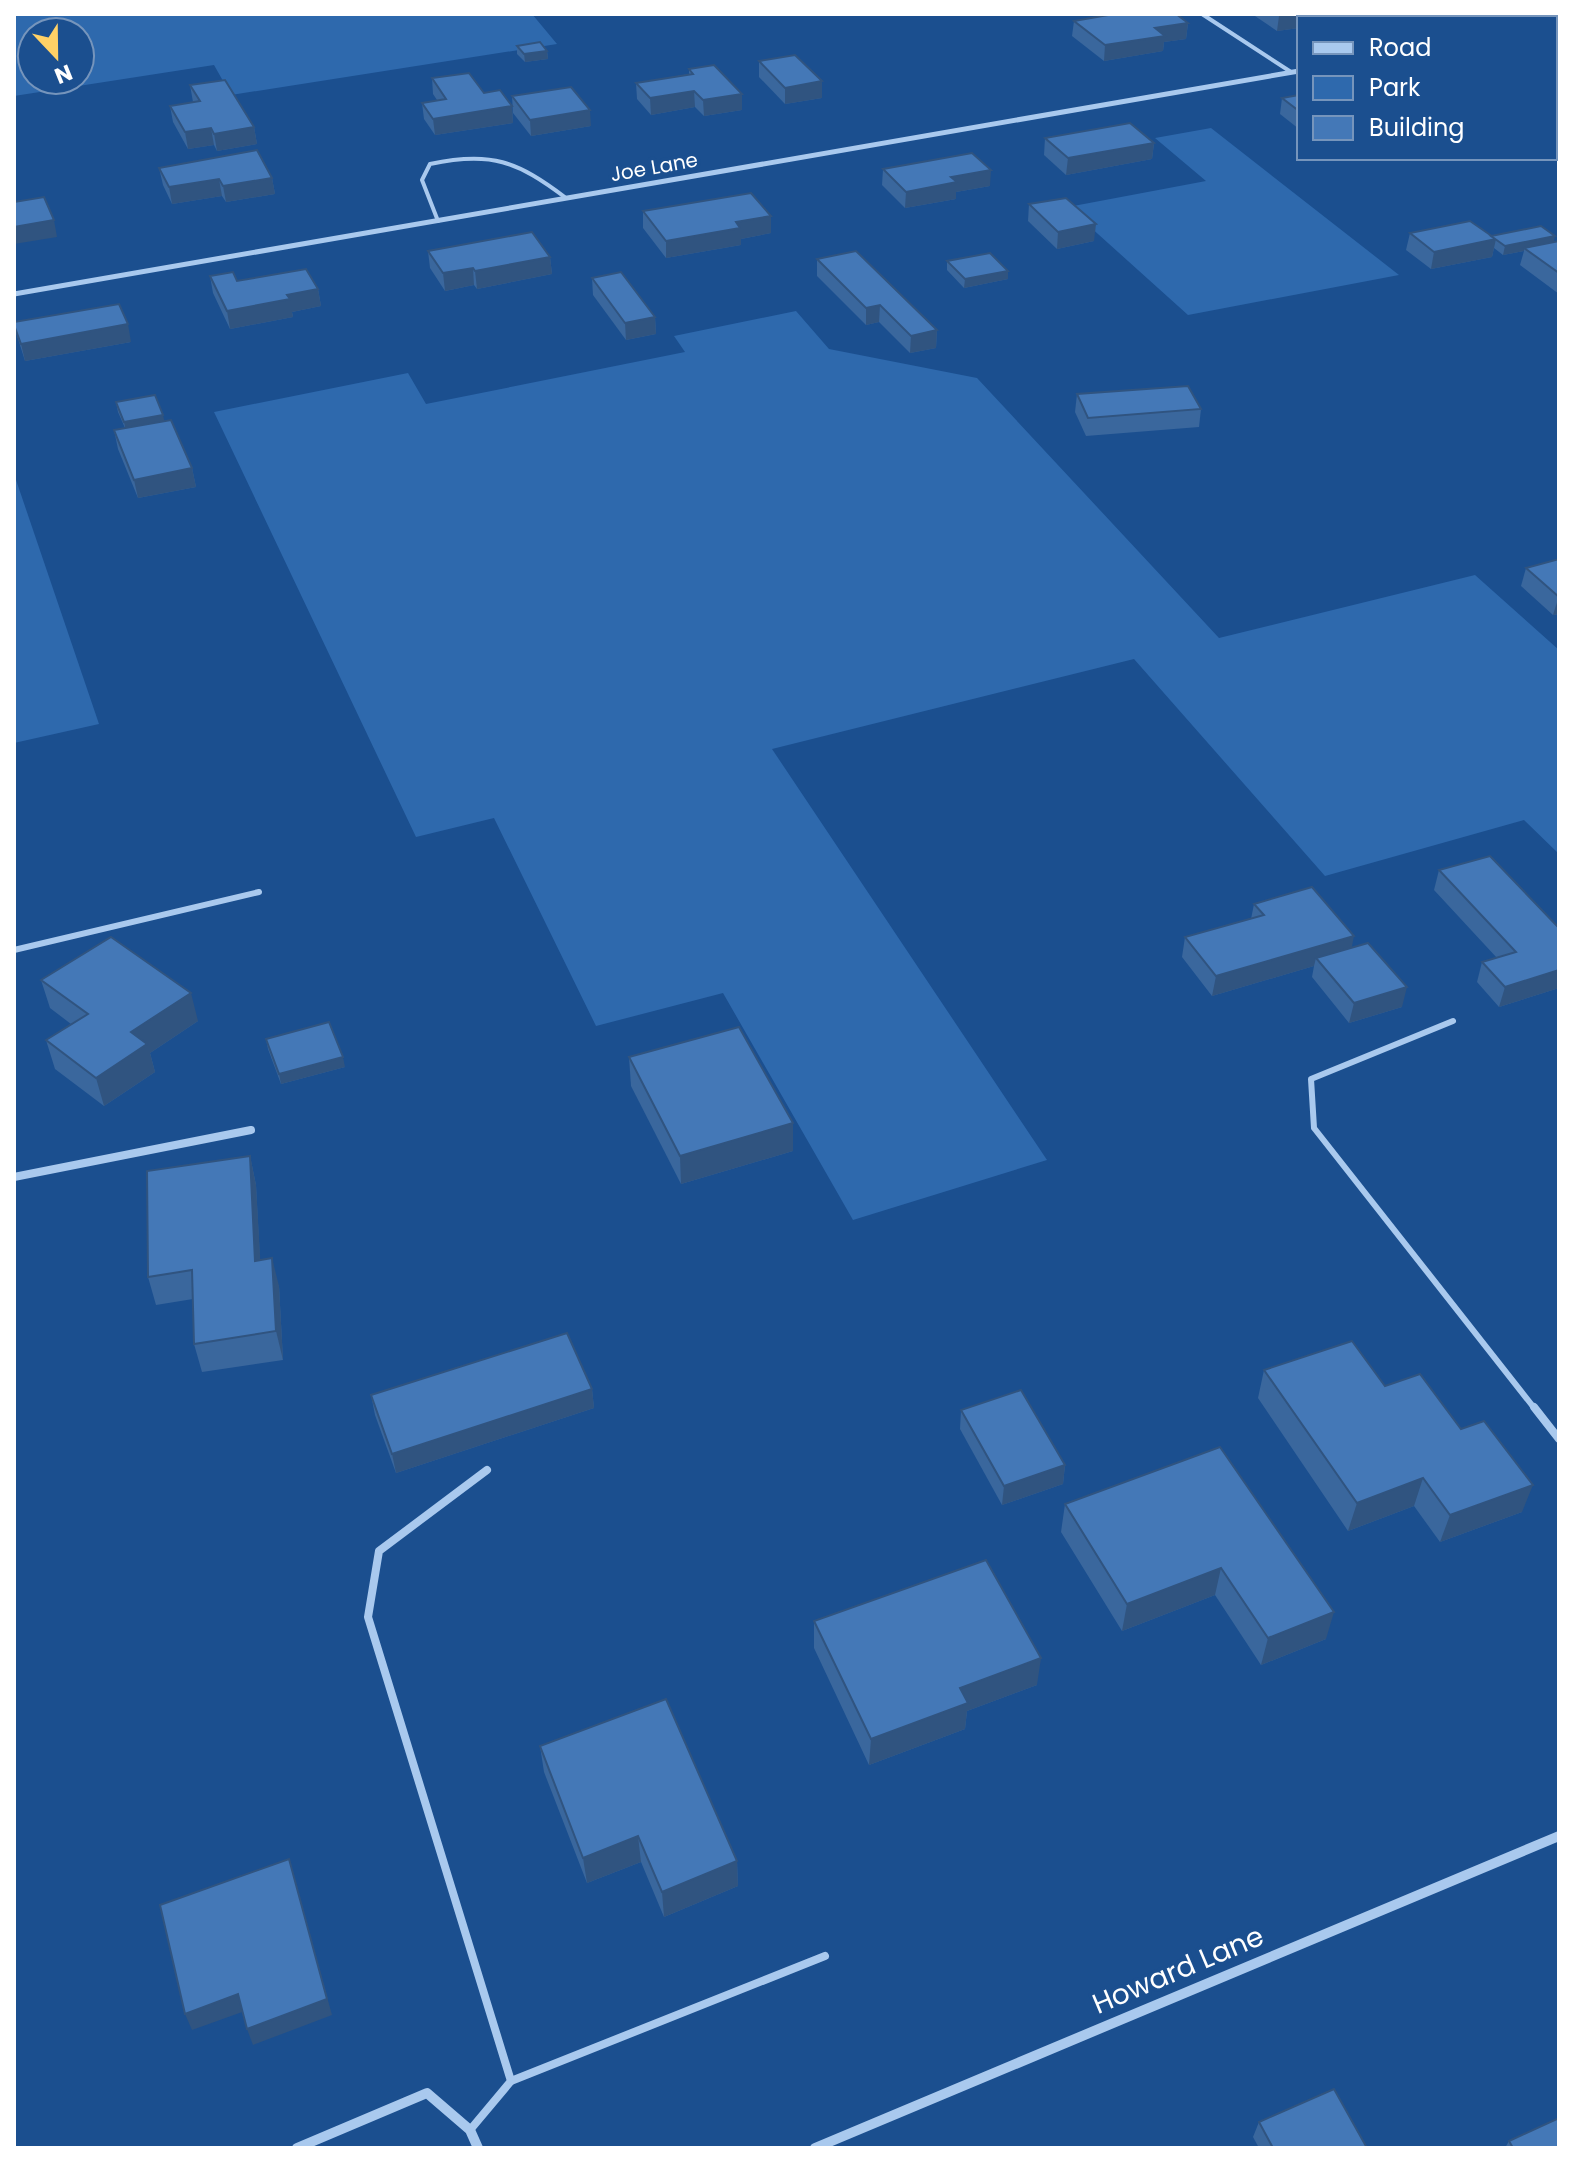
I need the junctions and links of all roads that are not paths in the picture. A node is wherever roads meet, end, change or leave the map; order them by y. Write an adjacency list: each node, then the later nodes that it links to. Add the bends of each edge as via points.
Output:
1 (1202, 14): 3 (lane)
2 (1297, 71): 3 (street, Joe Lane)
3 (1291, 72): 4 (street, Joe Lane)
4 (566, 198): 5 (street, Joe Lane); 5 (lane, via 494,156 460,157 430,164 422,180)
5 (438, 221): 6 (street, Joe Lane)
6 (14, 294)
7 (259, 892): 8 (lane)
8 (14, 950)
9 (1453, 1021): 12 (lane, via 1311,1079 1314,1128)
10 (251, 1130): 11 (street)
11 (14, 1177)
12 (1559, 1439)
13 (487, 1470): 16 (lane, via 379,1551 368,1617)
14 (1559, 1836): 20 (street, Howard Lane)
15 (825, 1956): 16 (lane)
16 (511, 2081): 17 (lane)
17 (470, 2130): 18 (street, via 427,2093); 19 (street)
18 (297, 2148)
19 (478, 2148)
20 (815, 2148)

